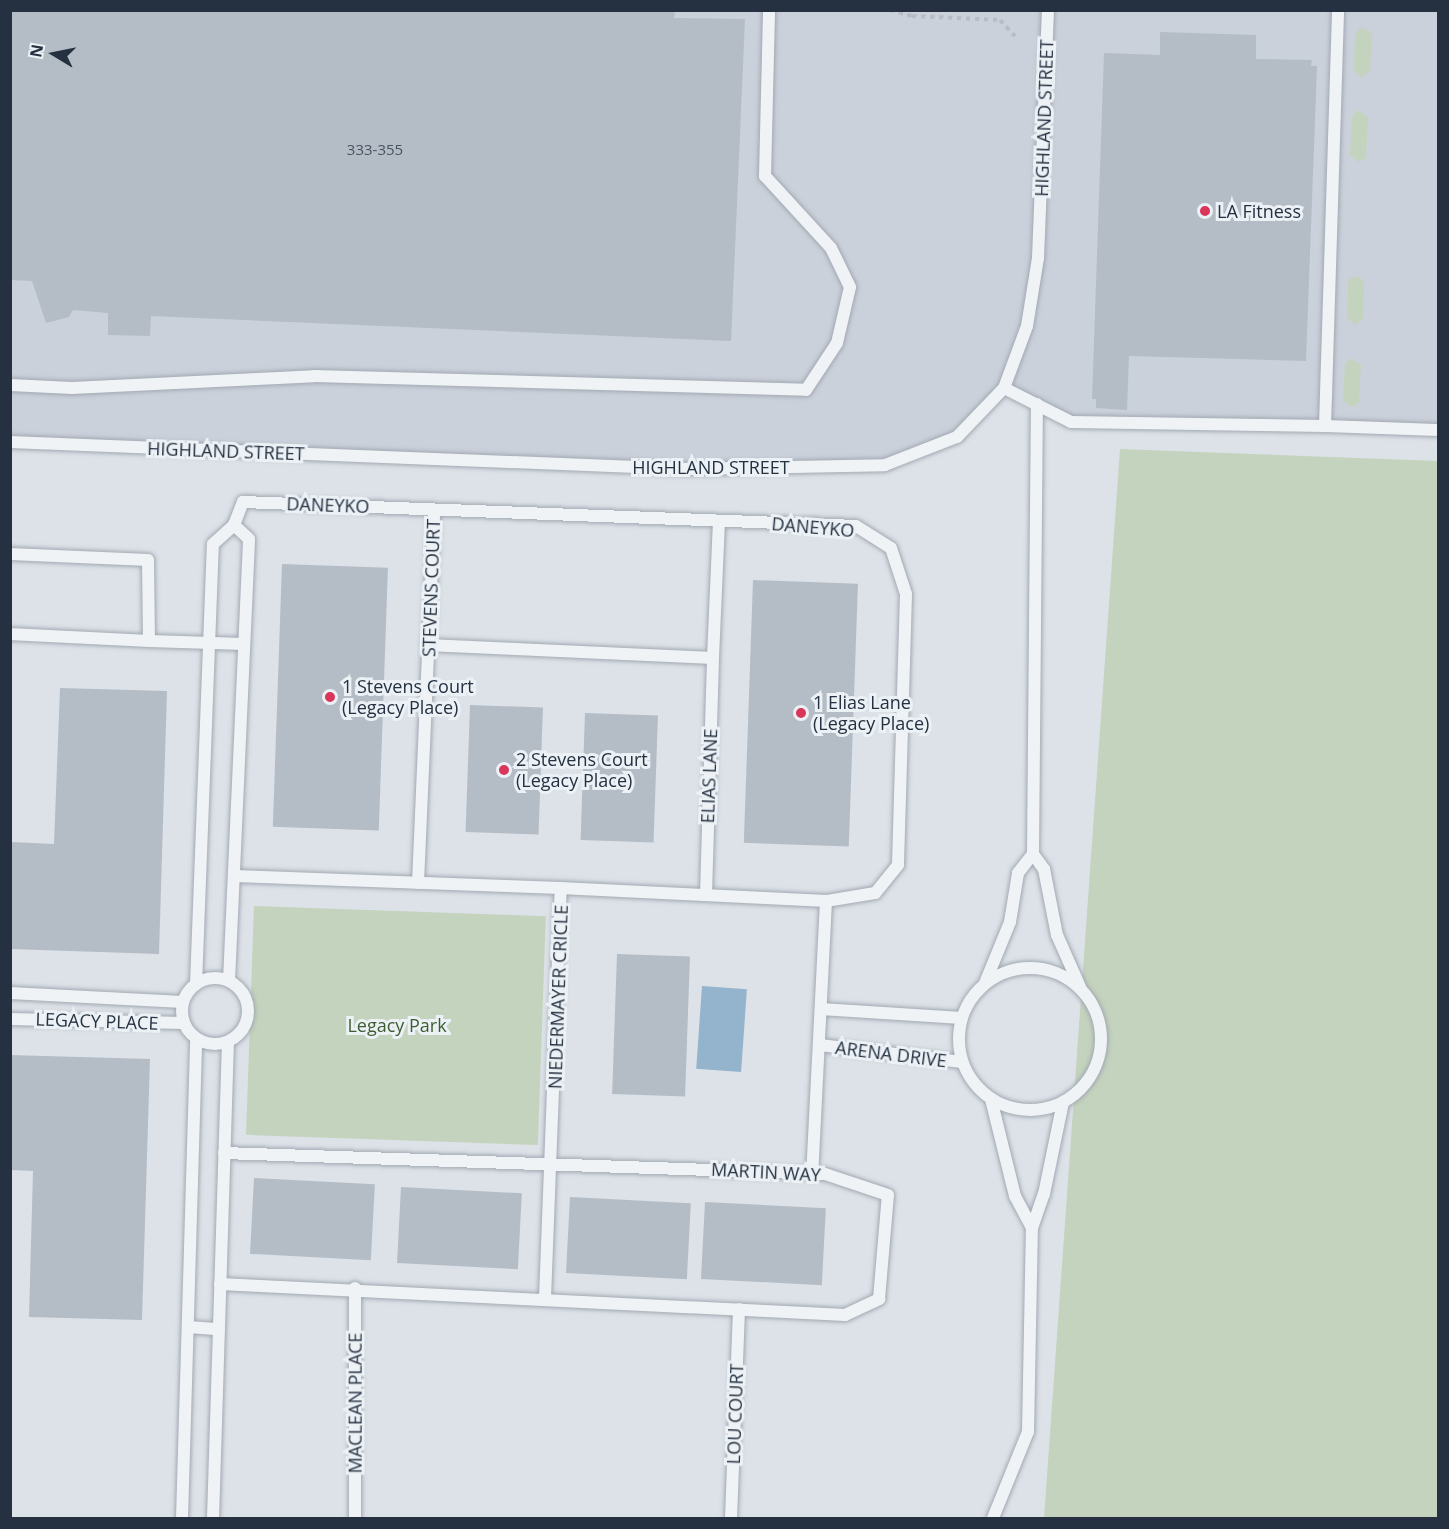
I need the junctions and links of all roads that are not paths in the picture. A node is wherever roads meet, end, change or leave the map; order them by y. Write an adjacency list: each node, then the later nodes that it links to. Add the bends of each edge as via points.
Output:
1 (769, 10): 4 (lane, via 765,176 831,248 850,287 837,343 806,390 314,376 72,388)
2 (1048, 10): 5 (lane, HIGHLAND STREET, via 1038,258 1027,326)
3 (1338, 10): 7 (lane)
4 (10, 385)
5 (1004, 388): 6 (lane); 9 (lane, HIGHLAND STREET, via 957,437 885,465 685,469)
6 (1037, 404): 7 (lane, via 1071,422); 20 (lane)
7 (1324, 426): 8 (lane)
8 (1438, 430)
9 (10, 442)
10 (434, 510): 11 (lane, DANEYKO); 12 (lane, DANEYKO, via 243,502); 18 (lane, STEVENS COURT)
11 (719, 520): 19 (lane, ELIAS LANE); 25 (lane, DANEYKO, via 856,526 891,548 906,594 897,865 875,893)
12 (234, 525): 16 (lane, via 213,544); 17 (lane, via 249,539)
13 (10, 554): 15 (lane, via 148,560)
14 (10, 634): 15 (lane)
15 (148, 641): 16 (lane)
16 (209, 643): 17 (lane); 28 (lane)
17 (244, 644): 21 (lane)
18 (428, 645): 19 (lane); 22 (lane, STEVENS COURT)
19 (713, 658): 24 (lane, ELIAS LANE)
20 (1032, 854): 27 (lane, via 1018,873 1010,922); 29 (lane, via 1044,869 1057,935)
21 (234, 876): 22 (lane); 26 (lane)
22 (418, 883): 23 (lane)
23 (561, 888): 24 (lane, NIEDERMAYER CRICLE); 43 (lane, NIEDERMAYER CRICLE)
24 (706, 895): 25 (lane, NIEDERMAYER CRICLE)
25 (826, 901): 32 (lane)
26 (229, 981): 28 (lane, via 206,979); 37 (lane, via 244,997 248,1008 242,1029)
27 (985, 983): 29 (lane, via 1003,972 1044,969); 33 (lane)
28 (196, 984): 31 (lane)
29 (1081, 988): 41 (lane, via 1094,1006 1101,1050 1094,1071 1081,1089)
30 (10, 993): 31 (lane, LEGACY PLACE)
31 (183, 1002): 35 (lane)
32 (821, 1009): 33 (lane, ARENA DRIVE); 38 (lane)
33 (962, 1018): 39 (lane, via 958,1040)
34 (10, 1019): 35 (lane, LEGACY PLACE)
35 (184, 1023): 36 (lane)
36 (196, 1038): 37 (lane); 50 (lane)
37 (228, 1043): 42 (lane)
38 (820, 1045): 39 (lane, ARENA DRIVE); 44 (lane)
39 (962, 1062): 40 (lane, via 974,1083)
40 (991, 1099): 41 (lane, via 1027,1111); 45 (lane, via 1015,1196)
41 (1063, 1102): 45 (lane, via 1044,1194)
42 (224, 1153): 43 (lane, MARTIN WAY); 46 (lane)
43 (553, 1164): 44 (lane, MARTIN WAY); 48 (lane, NIEDERMAYER CRICLE)
44 (812, 1173): 49 (lane, MARTIN WAY, via 888,1195 879,1299 845,1315)
45 (1032, 1228): 56 (lane, via 1028,1431)
46 (220, 1284): 47 (lane, MARTIN WAY); 51 (lane)
47 (355, 1288): 48 (lane, MARTIN WAY); 54 (lane, MACLEAN PLACE)
48 (545, 1298): 49 (lane, MARTIN WAY)
49 (739, 1309): 55 (lane, LOU COURT)
50 (188, 1327): 51 (lane); 52 (lane)
51 (219, 1329): 53 (lane)
52 (182, 1518)
53 (213, 1518)
54 (355, 1518)
55 (731, 1518)
56 (993, 1518)

